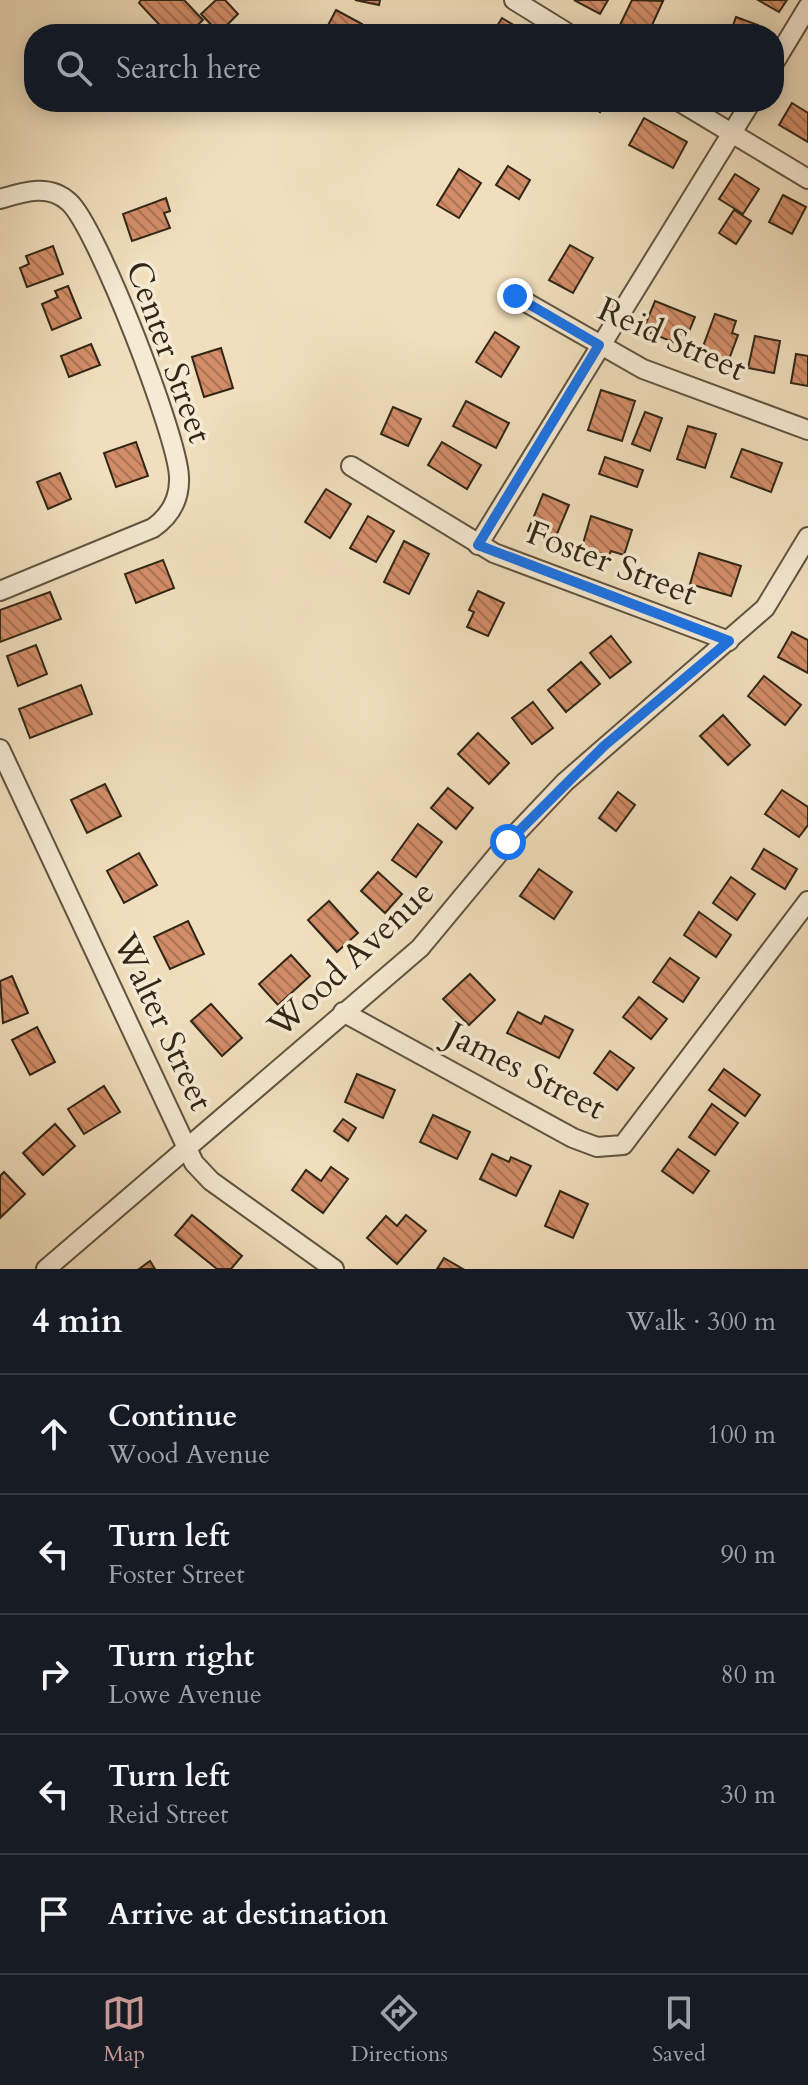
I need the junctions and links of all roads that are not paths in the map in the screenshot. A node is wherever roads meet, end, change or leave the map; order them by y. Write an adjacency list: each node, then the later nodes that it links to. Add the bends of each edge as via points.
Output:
1 (514, 0): 3 (street)
2 (808, 7): 4 (street)
3 (553, 24)
4 (784, 47)
5 (696, 112): 7 (street)
6 (745, 112): 7 (street)
7 (731, 134): 8 (street); 11 (street)
8 (808, 179)
9 (0, 199): 16 (street, Center Street, via 27,190 50,191 69,201 86,226 144,360 180,479 167,518 153,528)
10 (515, 296): 11 (street, Reid Street)
11 (599, 345): 12 (street, Reid Street, via 643,369); 15 (street)
12 (808, 430)
13 (351, 466): 15 (street, Foster Street)
14 (808, 537): 17 (street, Wood Avenue, via 780,588)
15 (478, 545): 17 (street, Foster Street)
16 (0, 591)
17 (729, 641): 20 (street, Wood Avenue, via 565,782 431,937)
18 (0, 749): 21 (street, Walter Street)
19 (808, 901): 20 (street, James Street, via 623,1145 597,1147 573,1138)
20 (343, 1012): 21 (street, Wood Avenue)
21 (187, 1150): 22 (street, Wood Avenue); 23 (street, Walter Street, via 211,1181)
22 (46, 1269)
23 (334, 1269)

